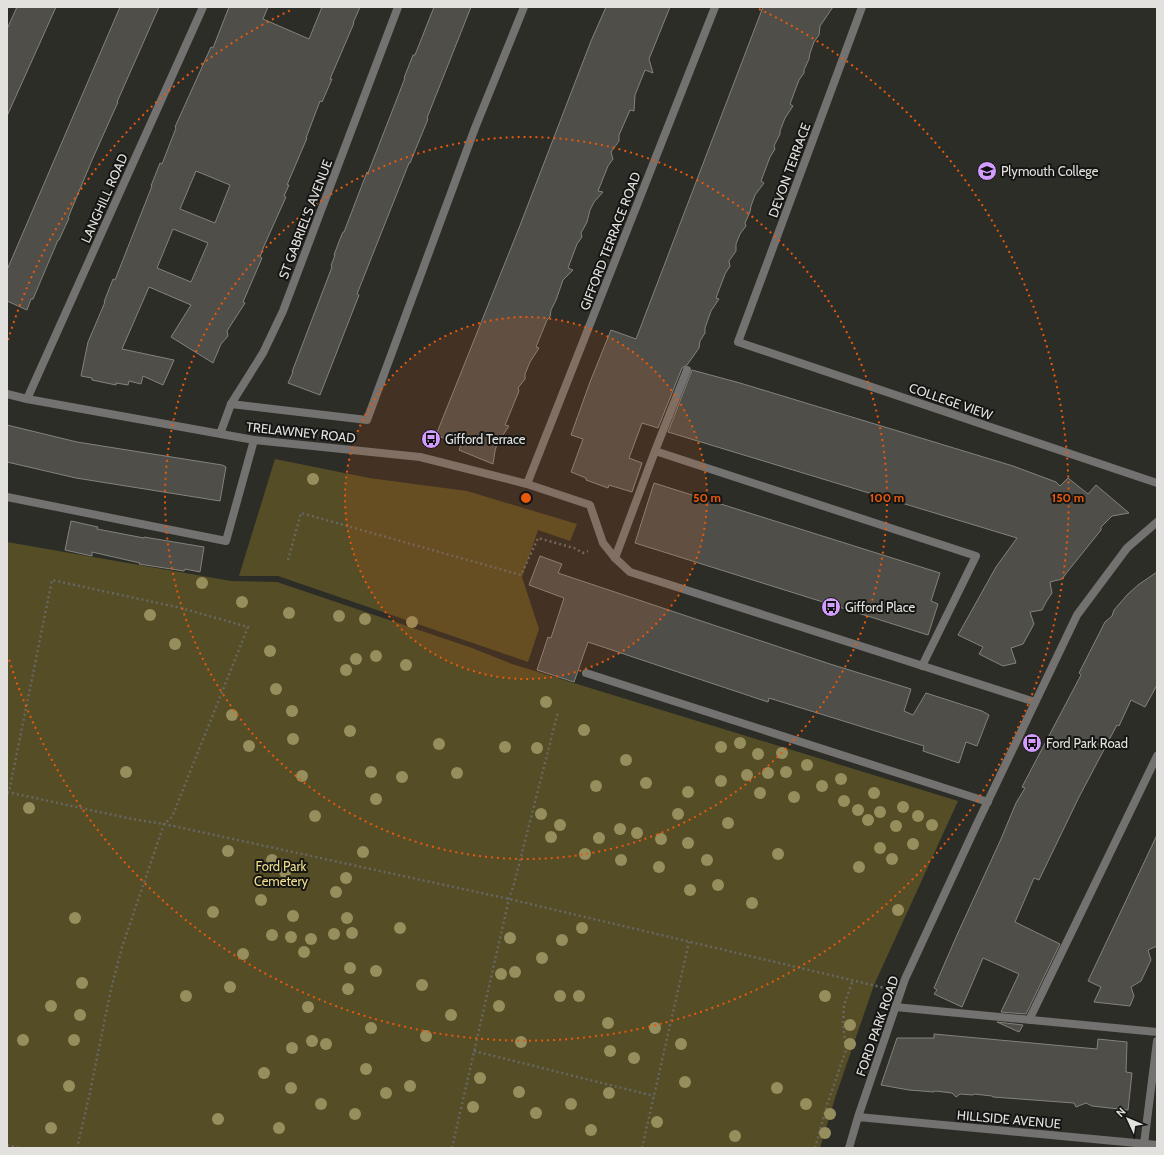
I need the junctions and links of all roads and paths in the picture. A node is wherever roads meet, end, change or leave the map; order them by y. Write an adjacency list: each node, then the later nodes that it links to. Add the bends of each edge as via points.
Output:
1 (203, 7): 9 (street, LANGHILL ROAD)
2 (398, 7): 10 (street, ST GABRIEL'S AVENUE, via 283,311 263,353)
3 (524, 7): 10 (street, via 475,128 367,420)
4 (714, 7): 15 (street, GIFFORD TERRACE ROAD)
5 (862, 7): 6 (street, DEVON TERRACE)
6 (738, 342): 14 (street, COLLEGE VIEW)
7 (687, 370): 13 (street)
8 (7, 394): 9 (street, TRELAWNEY ROAD)
9 (27, 399): 11 (street, TRELAWNEY ROAD)
10 (231, 404): 11 (street, ST GABRIEL'S AVENUE)
11 (220, 434): 12 (street, TRELAWNEY ROAD)
12 (254, 440): 15 (street, TRELAWNEY ROAD, via 420,456); 16 (street, via 226,541)
13 (655, 451): 19 (street); 21 (street, via 976,556)
14 (1157, 483)
15 (527, 484): 18 (street, TRELAWNEY ROAD, via 590,505)
16 (7, 497)
17 (1157, 522): 23 (street, FORD PARK ROAD, via 1127,548 1077,615)
18 (603, 543): 19 (street); 20 (path, via 583,553 538,538 521,575 300,513)
19 (615, 558): 21 (street, via 630,572)
20 (288, 560)
21 (922, 666): 23 (street)
22 (586, 673): 27 (street)
23 (1035, 702): 27 (street, FORD PARK ROAD)
24 (558, 712): 29 (path)
25 (1157, 756): 34 (street)
26 (8, 792): 28 (path, via 132,820); 28 (path, via 52,580 181,608 248,627 172,817)
27 (988, 802): 32 (street, FORD PARK ROAD)
28 (164, 824): 29 (path); 44 (path, via 122,947)
29 (509, 899): 30 (path); 37 (path)
30 (689, 942): 31 (path); 38 (path)
31 (853, 980): 32 (path); 47 (path, via 844,1005 846,1050)
32 (900, 992): 33 (street, FORD PARK ROAD)
33 (895, 1007): 34 (street); 39 (street, FORD PARK ROAD)
34 (1029, 1020): 35 (street)
35 (1157, 1032)
36 (1157, 1041): 40 (street)
37 (474, 1051): 38 (path); 45 (path)
38 (654, 1096): 46 (path)
39 (858, 1117): 40 (street, HILLSIDE AVENUE); 48 (street, FORD PARK ROAD)
40 (1144, 1144): 42 (street, HILLSIDE AVENUE)
41 (7, 1145): 43 (path)
42 (1157, 1145)
43 (20, 1148)
44 (77, 1148)
45 (452, 1148)
46 (642, 1148)
47 (815, 1148)
48 (849, 1148)

